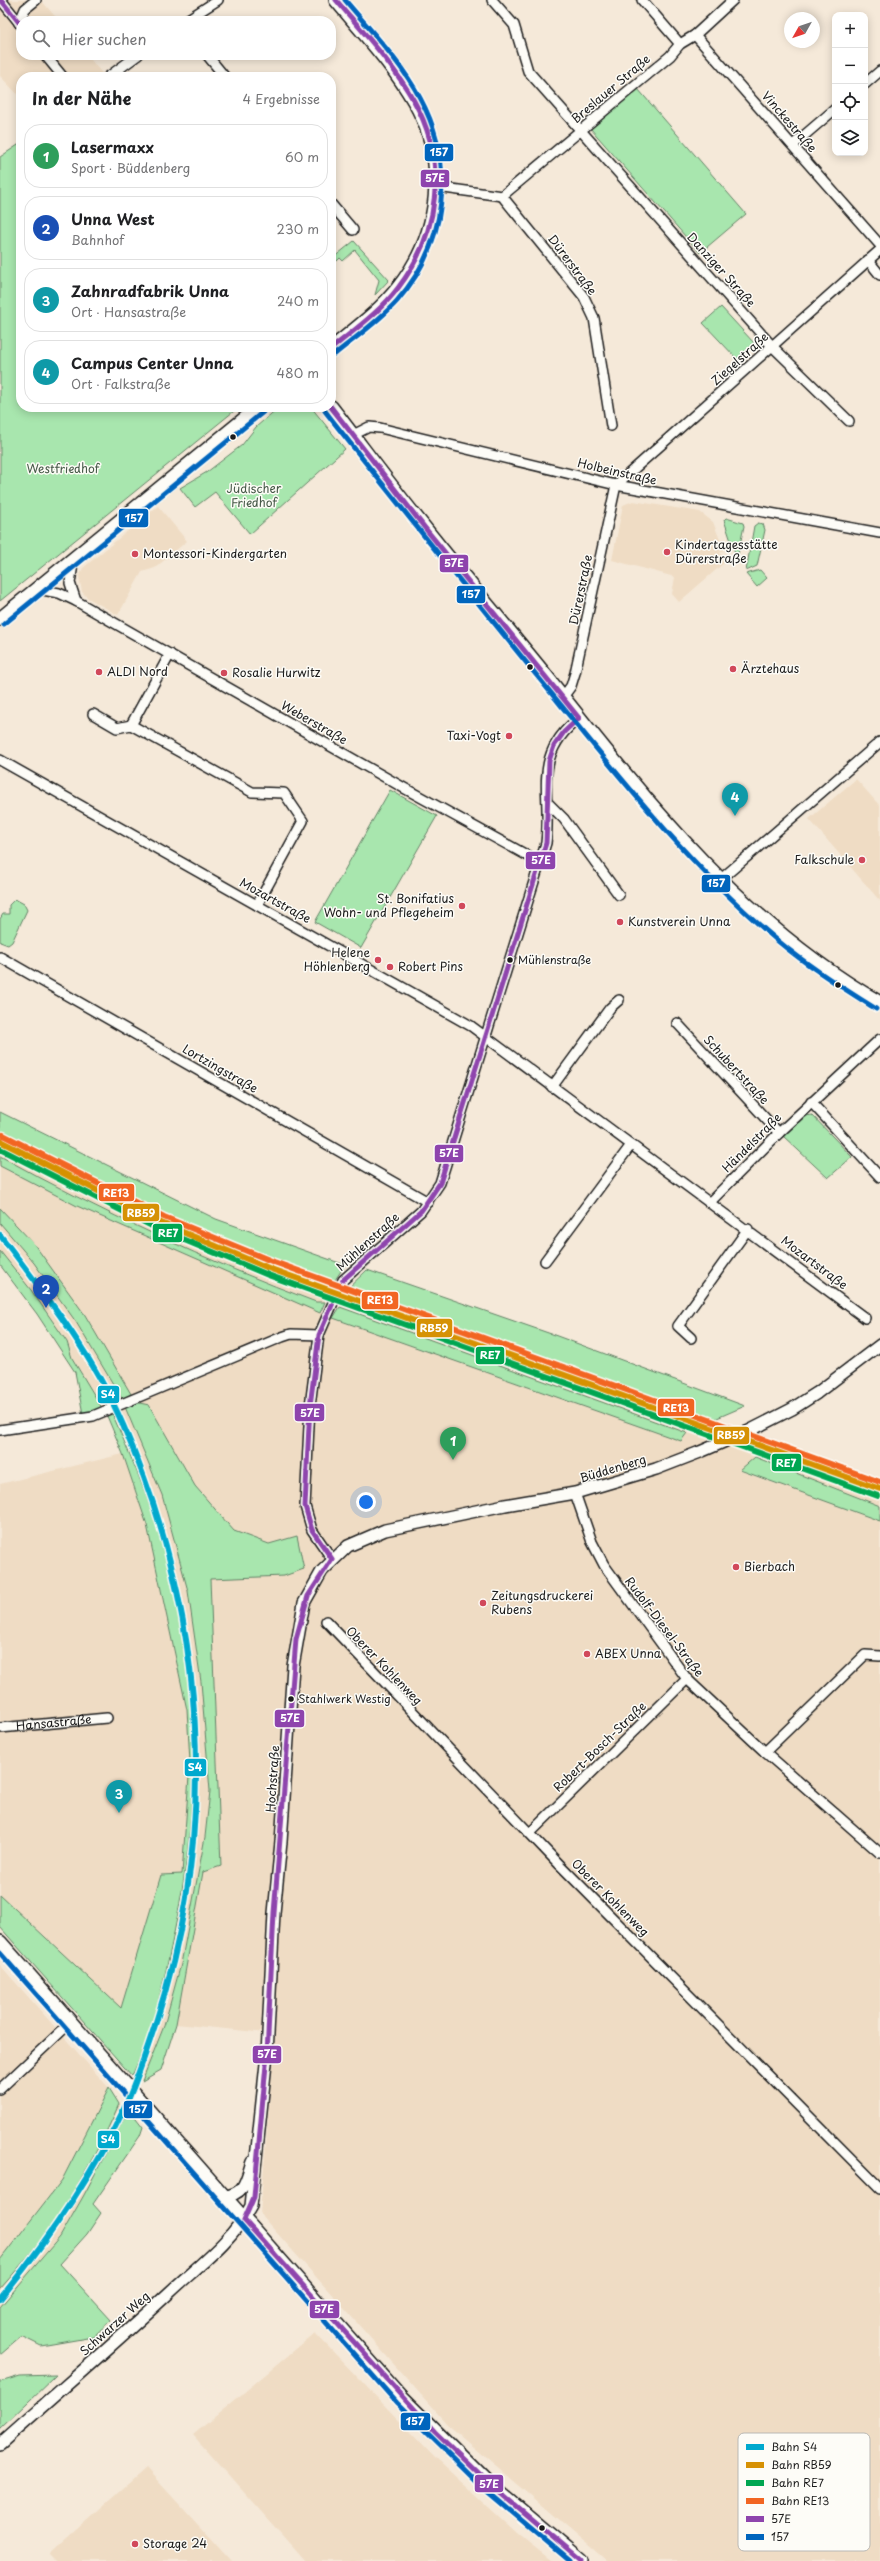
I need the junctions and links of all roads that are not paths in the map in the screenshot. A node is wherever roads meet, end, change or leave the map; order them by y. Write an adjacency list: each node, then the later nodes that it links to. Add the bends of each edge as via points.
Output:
1 (1, 0): 10 (street)
2 (36, 0): 8 (street, via 25,9)
3 (218, 0): 9 (street)
4 (336, 0): 24 (main road, via 392,68 415,101 434,153)
5 (492, 0): 22 (street, Danziger Straße, via 514,25 528,71)
6 (642, 0): 12 (street)
7 (733, 0): 11 (street, Breslauer Straße)
8 (23, 16)
9 (193, 16)
10 (16, 19)
11 (696, 35): 12 (street, Breslauer Straße); 23 (street, Vinckestraße)
12 (680, 44): 22 (street, Breslauer Straße, via 670,56)
13 (49, 60): 17 (street)
14 (131, 60): 18 (street)
15 (211, 60): 19 (street)
16 (880, 71): 20 (street)
17 (59, 72)
18 (115, 72)
19 (221, 72)
20 (868, 81)
21 (832, 112): 23 (street)
22 (580, 131): 25 (street, Breslauer Straße); 33 (street, Danziger Straße)
23 (793, 145): 28 (street, Vinckestraße)
24 (437, 187): 25 (street); 32 (main road, via 428,236 410,272 381,307)
25 (502, 196): 37 (street, Dürerstraße, via 584,297 594,318)
26 (336, 210): 27 (street)
27 (353, 230)
28 (880, 245)
29 (880, 250): 30 (street, Ziegelstraße)
30 (868, 260): 31 (street); 33 (street, Ziegelstraße)
31 (880, 275)
32 (336, 344)
33 (772, 346): 36 (street, Danziger Straße); 39 (street, Ziegelstraße)
34 (253, 412): 41 (main road)
35 (335, 412): 38 (main road)
36 (849, 421)
37 (611, 426)
38 (353, 435): 39 (street, Holbeinstraße, via 369,427 380,428); 46 (main road, via 420,523)
39 (616, 485): 40 (street, Holbeinstraße); 46 (street, Dürerstraße, via 576,674 572,686)
40 (880, 533)
41 (74, 558): 42 (main road); 43 (street, via 70,583)
42 (37, 589): 43 (street, Weberstraße, via 59,593); 44 (main road)
43 (76, 601): 45 (street, Weberstraße)
44 (0, 619)
45 (170, 654): 49 (street); 53 (street, Weberstraße)
46 (563, 698): 48 (main road)
47 (93, 714): 49 (street, via 117,728)
48 (579, 718): 52 (street, Mühlenstraße, via 560,736 548,758); 54 (main road, via 653,809)
49 (131, 725): 56 (street, via 252,792 284,793 303,821)
50 (880, 742): 54 (street)
51 (0, 760): 56 (street, Mozartstraße)
52 (548, 803): 53 (street, Mühlenstraße, via 546,843); 55 (street, via 564,819)
53 (541, 863): 61 (street, Mühlenstraße)
54 (720, 880): 59 (main road, via 788,941 830,972)
55 (619, 895)
56 (257, 905): 61 (street, Mozartstraße, via 471,1026)
57 (0, 957): 68 (street, Lortzingstraße)
58 (619, 1000): 63 (street, via 610,1008)
59 (880, 1003)
60 (677, 1023): 65 (street, Schubertstraße)
61 (484, 1036): 63 (street, Mozartstraße); 68 (street, Mühlenstraße, via 445,1172)
62 (880, 1039): 64 (street, Händelstraße)
63 (552, 1087): 66 (street, Mozartstraße)
64 (811, 1102): 65 (street, Händelstraße); 67 (street)
65 (779, 1133): 69 (street, Händelstraße)
66 (632, 1145): 69 (street, Mozartstraße); 71 (street)
67 (880, 1177)
68 (428, 1202): 73 (street, Mühlenstraße, via 343,1280)
69 (710, 1202): 70 (street, Mozartstraße)
70 (748, 1229): 72 (street, Mozartstraße); 74 (street, via 678,1326)
71 (545, 1261)
72 (866, 1318)
73 (319, 1335): 76 (street, via 291,1334 282,1337 93,1416); 78 (street, via 310,1406 305,1506 312,1530)
74 (691, 1338)
75 (880, 1345): 77 (street, Büddenberg, via 817,1393 749,1431 668,1465)
76 (0, 1430)
77 (575, 1494): 78 (street, Büddenberg, via 400,1526 363,1538); 81 (street, Rudolf-Diesel-Straße, via 592,1542 604,1565)
78 (332, 1559): 90 (street, Hochstraße, via 311,1588 304,1603 296,1639)
79 (326, 1621): 85 (street, Oberer Kohlenweg)
80 (880, 1656): 84 (street, via 865,1655)
81 (687, 1679): 84 (street, Rudolf-Diesel-Straße); 85 (street, Robert-Bosch-Straße)
82 (107, 1718): 83 (street, Hansastraße)
83 (0, 1728)
84 (765, 1752): 86 (street, Rudolf-Diesel-Straße)
85 (530, 1833): 91 (street, Oberer Kohlenweg)
86 (878, 1848)
87 (0, 1942): 88 (main road)
88 (71, 2022): 89 (street); 92 (main road)
89 (0, 2089)
90 (259, 2145): 92 (street, Hochstraße, via 243,2189 234,2196); 93 (street, Hochstraße, via 254,2197)
91 (880, 2188)
92 (224, 2196): 93 (main road)
93 (244, 2220): 94 (street, Schwarzer Weg, via 219,2248); 95 (main road, via 435,2432 486,2481)
94 (0, 2444)
95 (581, 2561)

